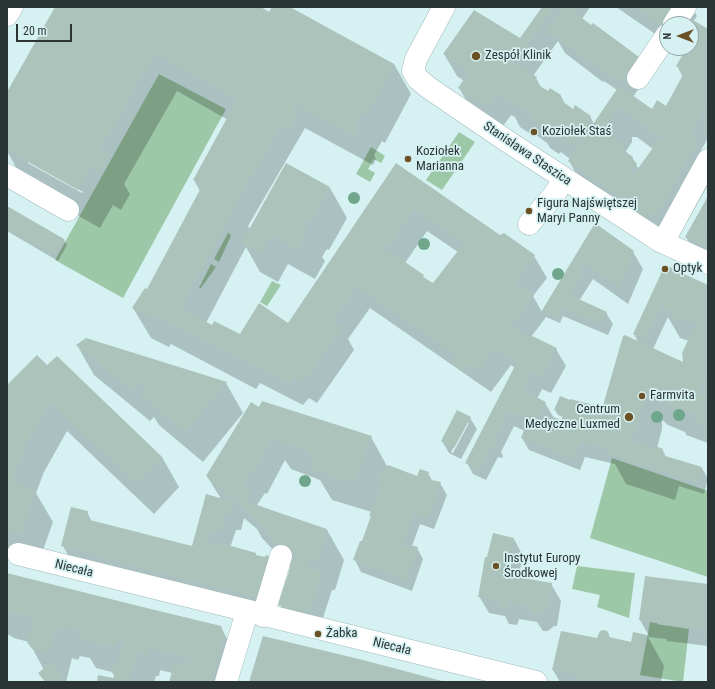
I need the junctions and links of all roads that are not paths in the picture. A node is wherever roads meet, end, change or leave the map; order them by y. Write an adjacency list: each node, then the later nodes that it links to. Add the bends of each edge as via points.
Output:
1 (12, 7): 4 (street)
2 (444, 7): 10 (street, Stanisława Staszica, via 416,59 413,71 418,79)
3 (685, 7): 5 (street)
4 (7, 15)
5 (679, 16)
6 (659, 47): 7 (street)
7 (638, 78)
8 (708, 160): 13 (street, via 668,233)
9 (7, 175): 11 (street)
10 (564, 179): 12 (street, via 554,195); 13 (street, Stanisława Staszica)
11 (68, 210)
12 (528, 224)
13 (660, 241): 14 (street, Stanisława Staszica)
14 (708, 263)
15 (18, 554): 17 (street, Niecała)
16 (281, 556): 17 (street)
17 (255, 614): 18 (street); 19 (street, Niecała)
18 (226, 682)
19 (536, 682)

